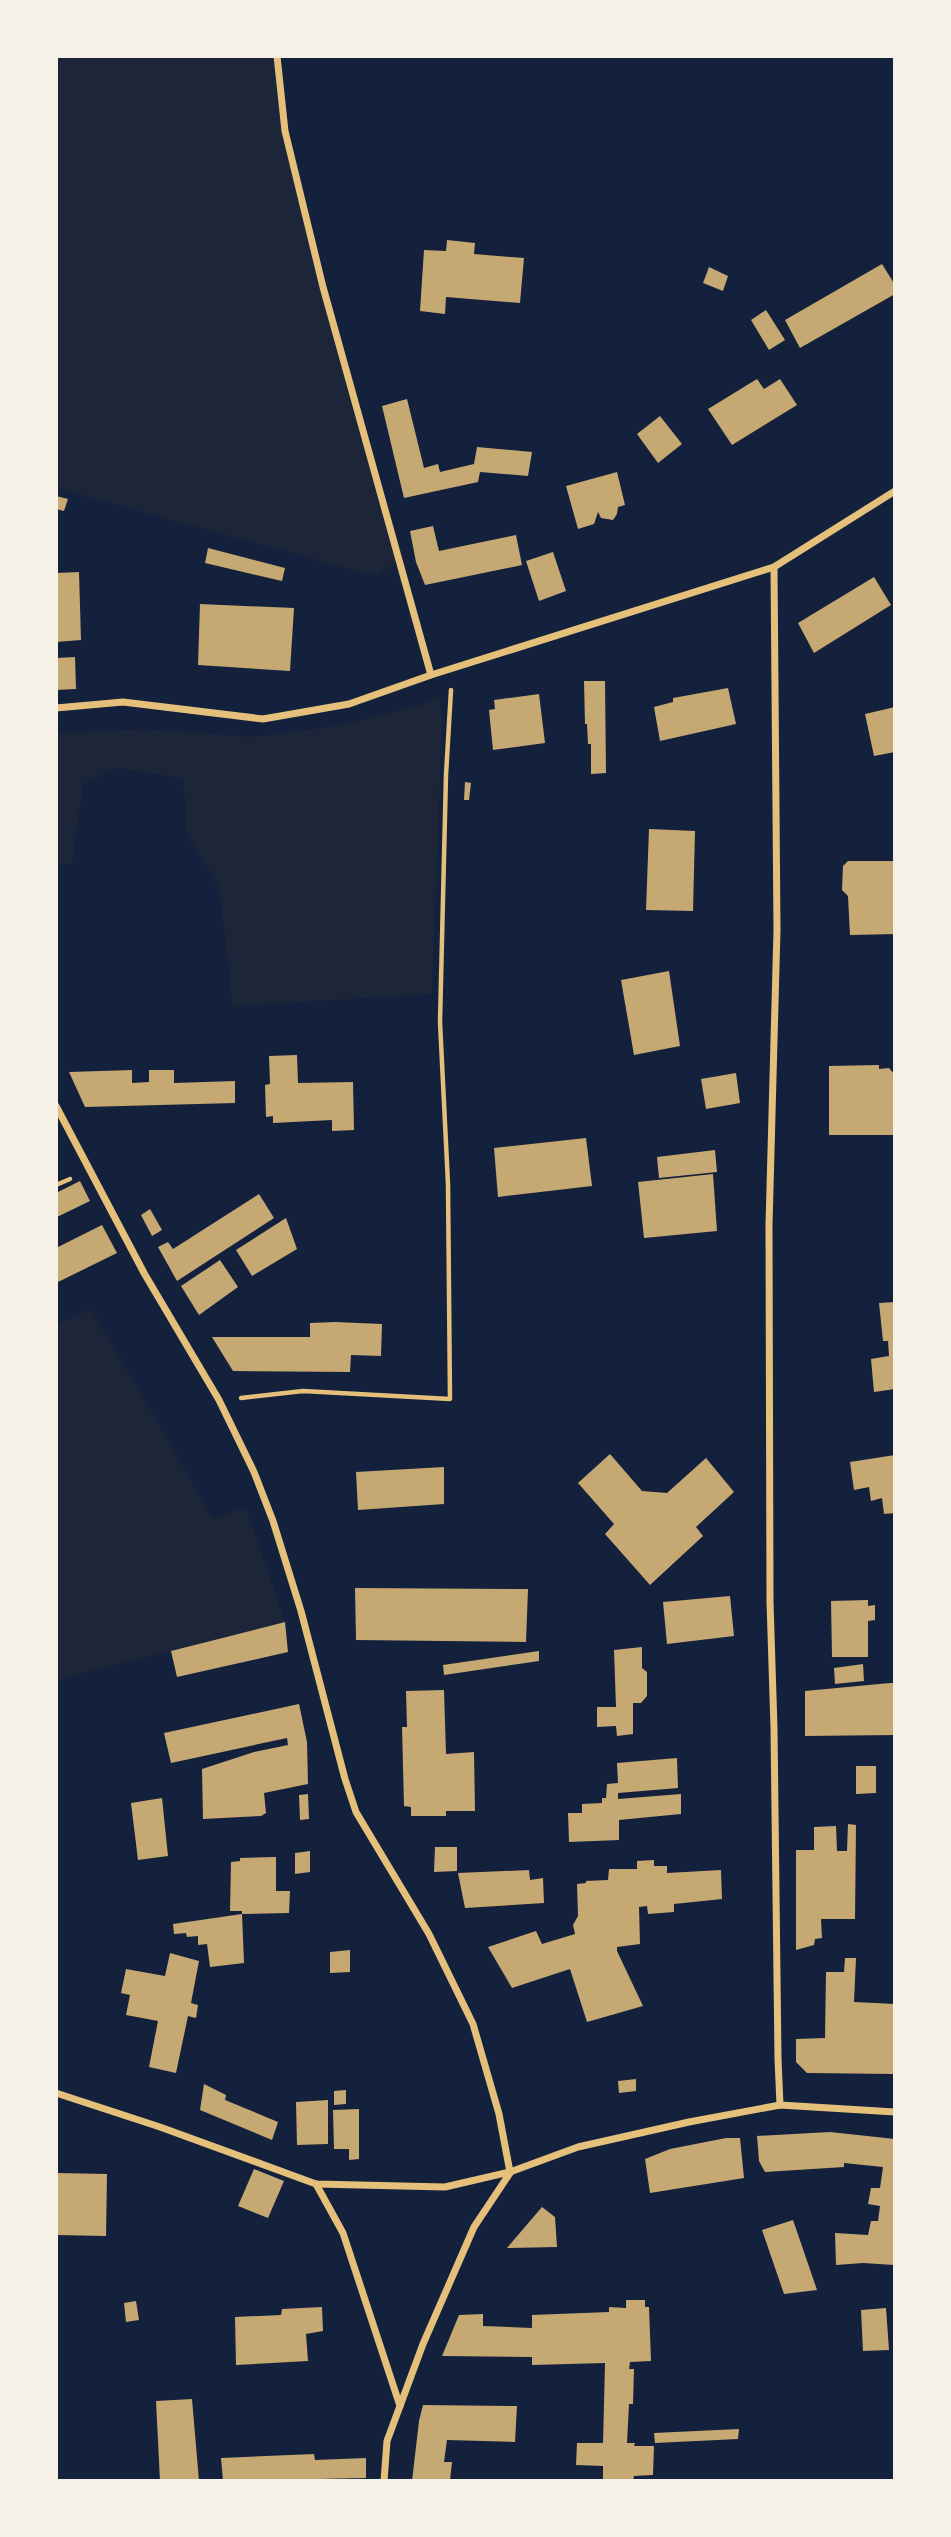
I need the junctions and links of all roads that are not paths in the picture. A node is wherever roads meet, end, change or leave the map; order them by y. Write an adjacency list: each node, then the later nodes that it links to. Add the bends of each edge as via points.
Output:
1 (277, 56): 4 (street, via 285,131 323,287)
2 (895, 491): 3 (street)
3 (774, 567): 4 (street); 8 (street, via 777,930 769,1225 770,1602)
4 (431, 676): 5 (street, via 349,704 263,719 123,702)
5 (56, 708)
6 (56, 1106): 10 (street, via 254,1472 301,1611 356,1812 429,1934 473,2024)
7 (56, 2093): 11 (street)
8 (780, 2105): 9 (street); 10 (street, via 578,2147)
9 (895, 2112)
10 (510, 2172): 11 (street, via 445,2187); 12 (street, via 474,2227)
11 (316, 2184): 12 (street, via 343,2233)
12 (400, 2407): 13 (street, via 387,2441)
13 (384, 2481)

